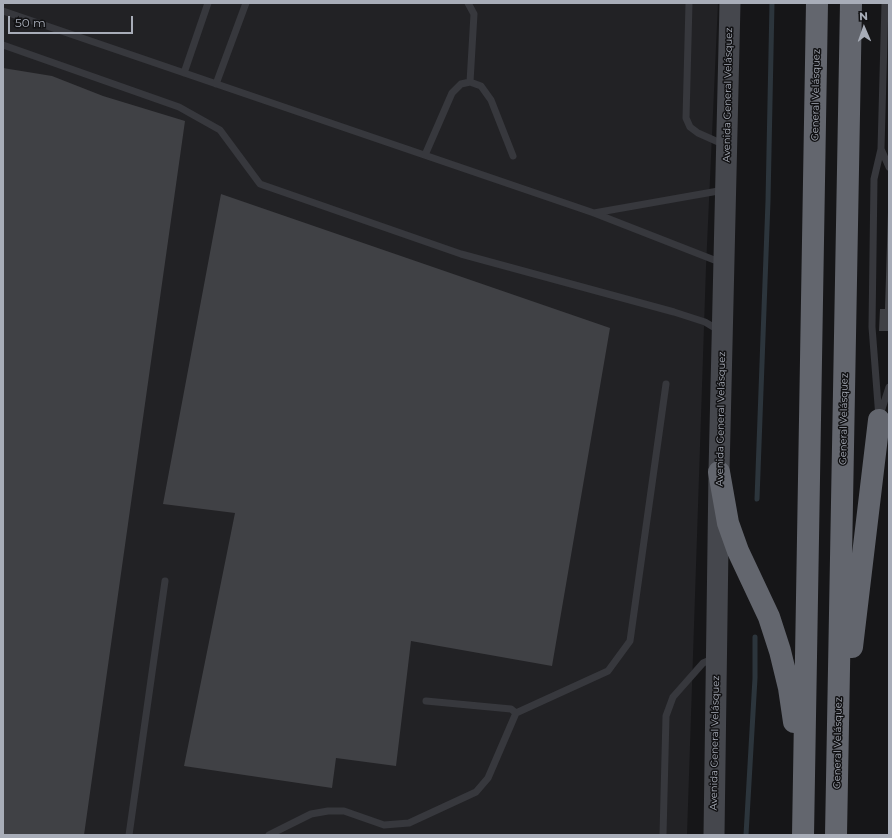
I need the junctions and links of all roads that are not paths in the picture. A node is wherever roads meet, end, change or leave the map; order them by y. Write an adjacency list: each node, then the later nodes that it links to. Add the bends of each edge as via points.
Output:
1 (208, 3): 11 (lane)
2 (246, 3): 13 (lane)
3 (468, 3): 12 (lane, via 474,14)
4 (690, 3): 14 (lane, via 686,118 690,127 698,133)
5 (730, 3): 14 (main road, Avenida General Velásquez)
6 (817, 3): 32 (highway, General Velásquez)
7 (851, 3): 31 (highway, General Velásquez)
8 (885, 3): 15 (lane)
9 (3, 11): 11 (lane)
10 (3, 46): 22 (lane, via 179,107 220,130 260,184 461,254 705,322)
11 (184, 73): 13 (lane)
12 (470, 82): 16 (lane, via 461,84 452,93); 17 (lane, via 481,86 492,100)
13 (216, 84): 16 (lane)
14 (727, 146): 19 (main road, Avenida General Velásquez)
15 (881, 149): 18 (lane); 25 (lane, via 874,179 873,311)
16 (425, 155): 20 (lane)
17 (513, 156)
18 (889, 167)
19 (726, 190): 20 (lane); 21 (main road, Avenida General Velásquez)
20 (594, 213): 21 (lane)
21 (724, 264): 22 (main road, Avenida General Velásquez)
22 (723, 333): 26 (main road, Avenida General Velásquez)
23 (666, 384): 30 (lane, via 630,641 608,672)
24 (889, 387): 25 (lane)
25 (879, 420): 31 (highway, via 855,627)
26 (719, 472): 28 (main road, Avenida General Velásquez); 32 (highway, via 728,523 738,551 769,617 780,651)
27 (165, 581): 33 (lane)
28 (717, 657): 35 (lane, via 703,663 683,686 666,716); 36 (main road, Avenida General Velásquez)
29 (426, 701): 30 (lane, via 511,709)
30 (516, 713): 34 (lane, via 488,778 476,792 409,823 384,824 344,811 328,811 311,814)
31 (839, 719): 38 (highway, General Velásquez)
32 (804, 770): 37 (highway, General Velásquez)
33 (129, 835)
34 (269, 835)
35 (663, 835)
36 (714, 835)
37 (803, 835)
38 (836, 835)

